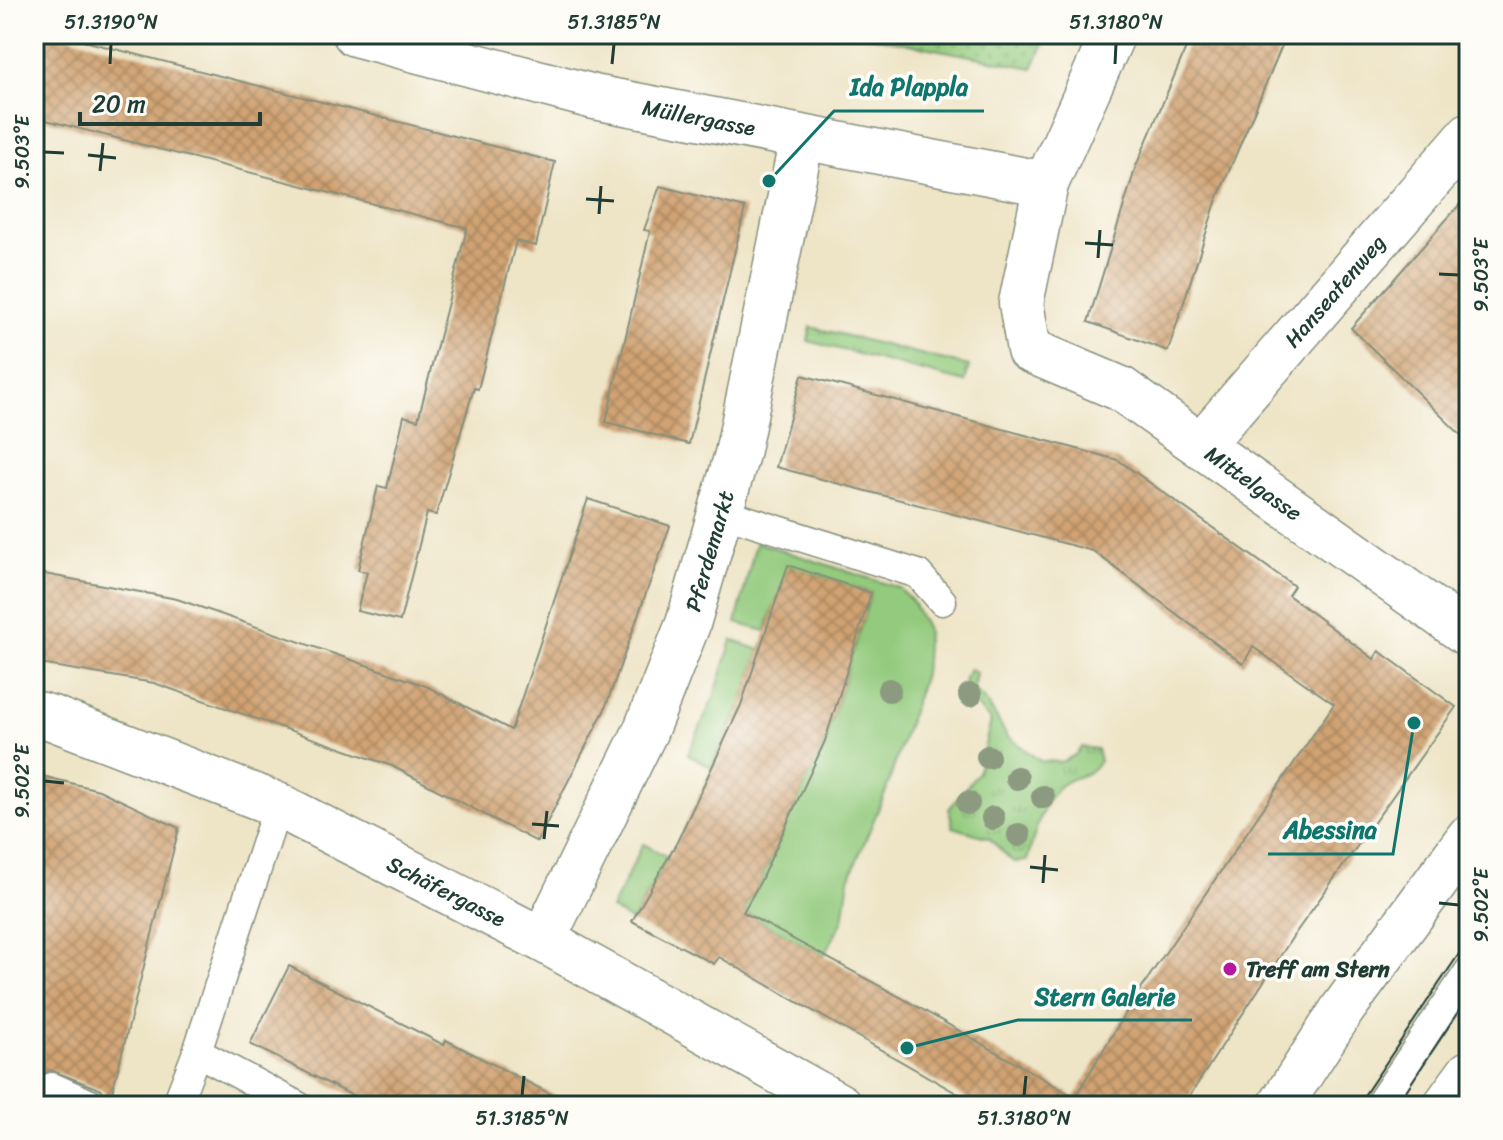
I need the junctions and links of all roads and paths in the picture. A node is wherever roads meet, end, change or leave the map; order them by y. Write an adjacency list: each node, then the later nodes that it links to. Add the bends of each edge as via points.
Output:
1 (355, 34): 3 (street, Müllergasse)
2 (1113, 34): 6 (street)
3 (402, 40): 5 (street, Müllergasse, via 594,97)
4 (1469, 135): 7 (street, Hanseatenweg)
5 (802, 138): 6 (street, Müllergasse); 8 (street, Pferdemarkt, via 760,351)
6 (1046, 184): 7 (street, Mittelgasse, via 1021,303 1029,350 1121,389)
7 (1201, 445): 10 (street, Mittelgasse)
8 (721, 512): 9 (lane, via 918,574); 14 (street, Pferdemarkt, via 688,624 645,732)
9 (942, 601)
10 (1469, 635)
11 (34, 713): 12 (street, Schäfergasse)
12 (278, 805): 14 (street, Schäfergasse); 16 (lane)
13 (1469, 837): 23 (street, via 1342,1010)
14 (543, 940): 22 (street, Schäfergasse)
15 (1469, 971): 24 (lane)
16 (197, 1052): 20 (lane); 21 (lane)
17 (1469, 1073): 25 (street)
18 (52, 1087): 19 (lane)
19 (95, 1106)
20 (176, 1106)
21 (298, 1106)
22 (840, 1106)
23 (1280, 1106)
24 (1378, 1106)
25 (1445, 1106)

